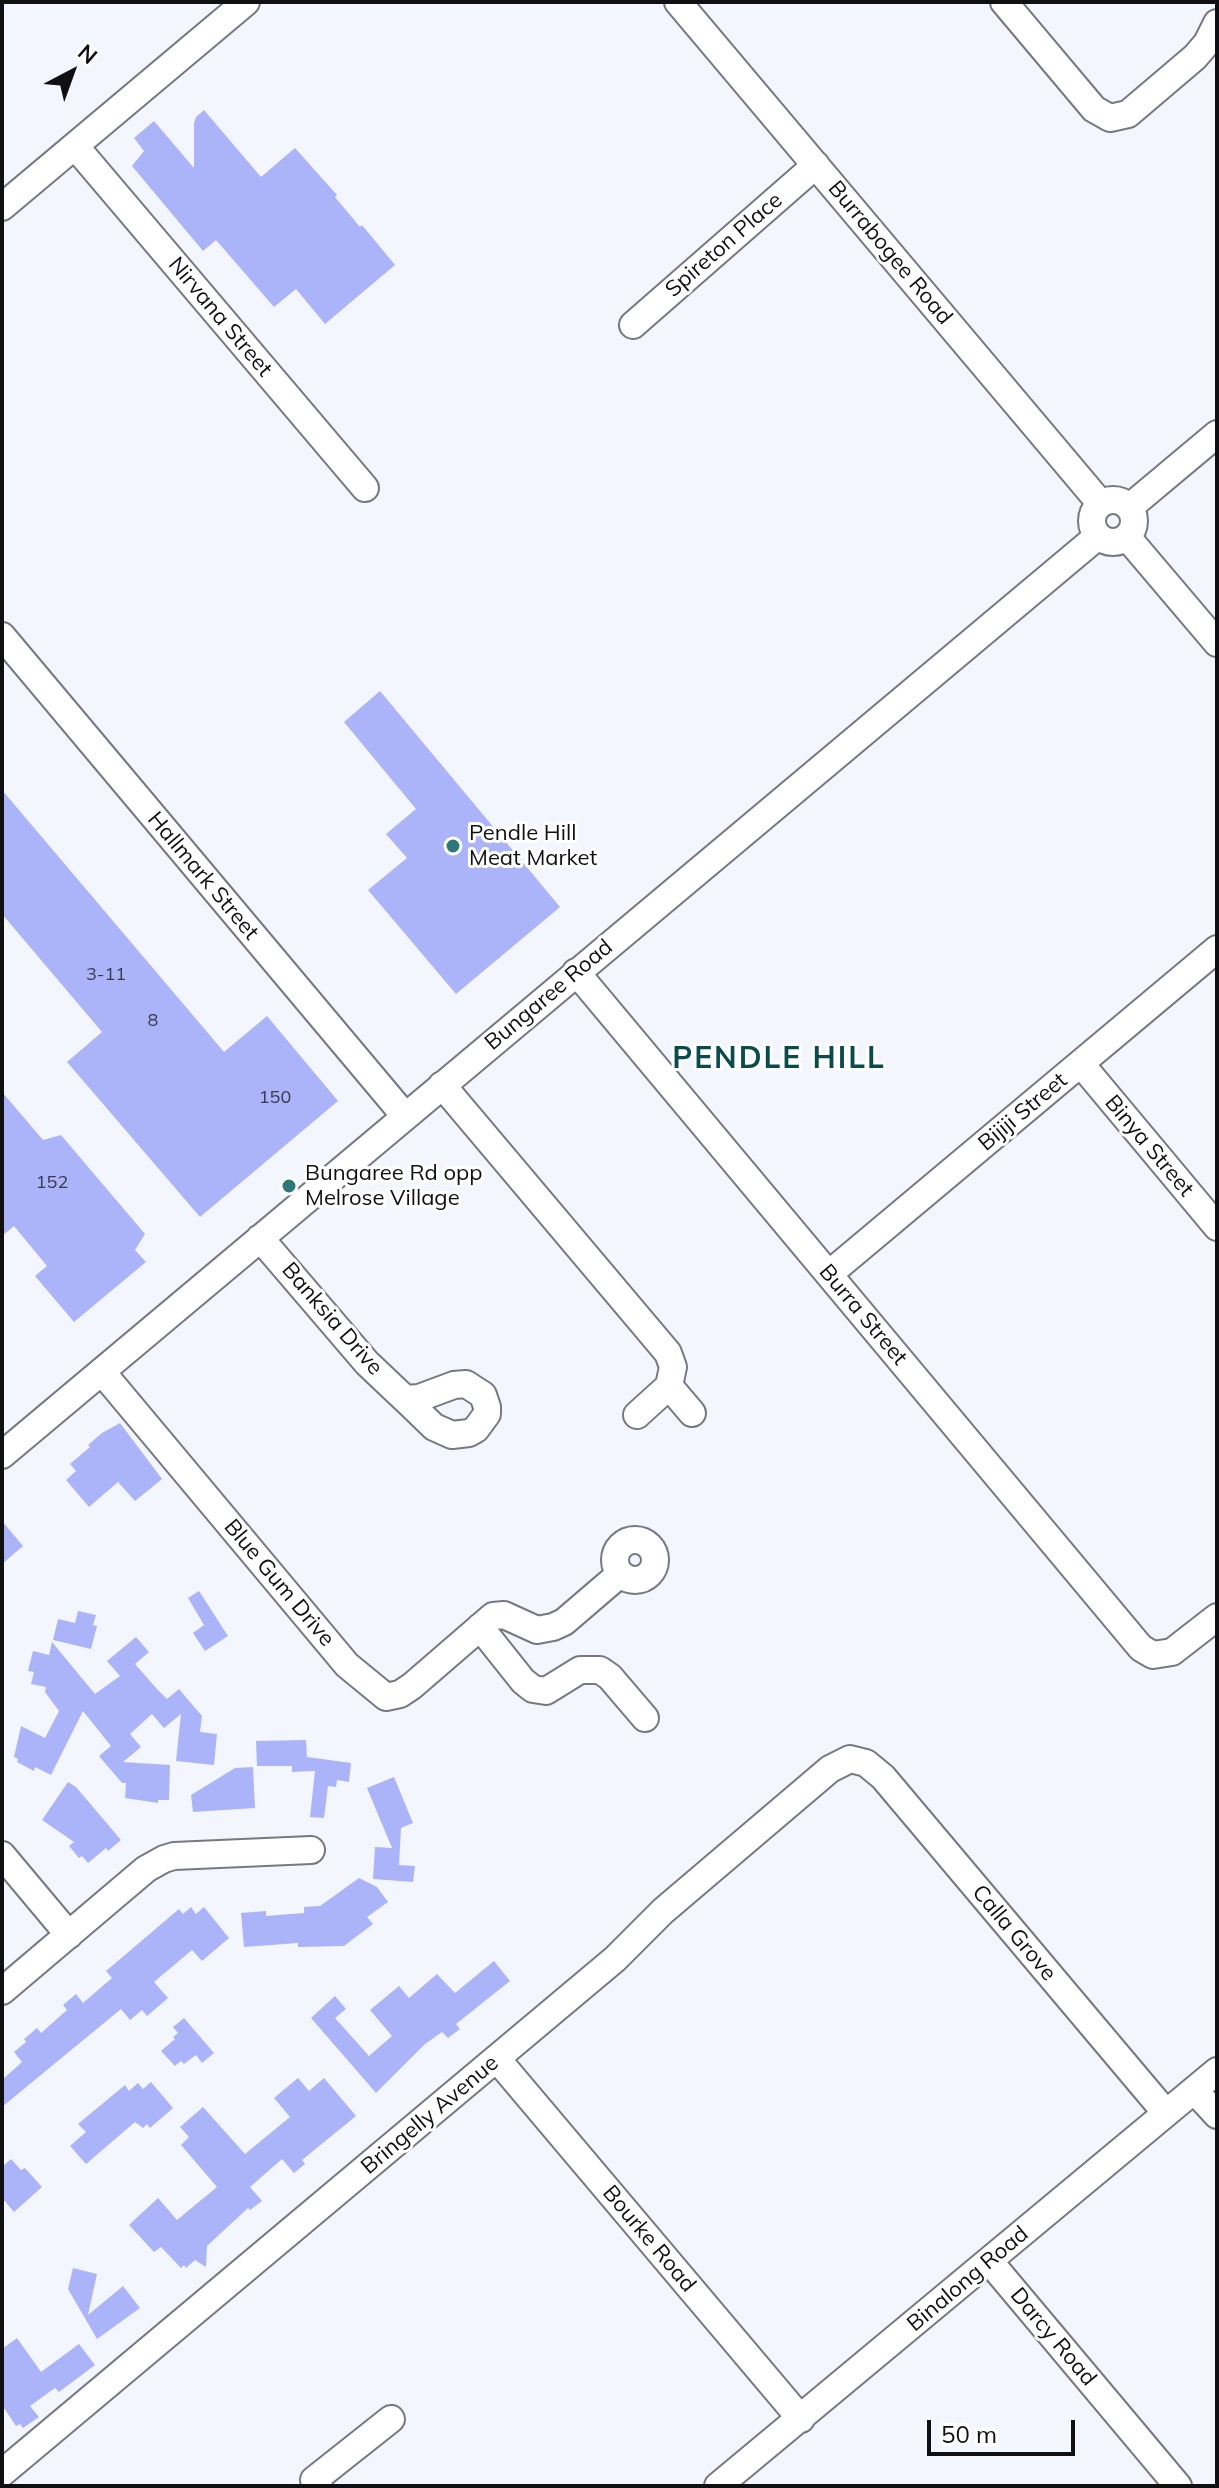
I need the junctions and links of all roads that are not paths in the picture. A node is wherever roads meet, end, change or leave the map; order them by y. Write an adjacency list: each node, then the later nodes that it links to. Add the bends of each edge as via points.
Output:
1 (246, 2): 5 (street)
2 (678, 2): 6 (street, Burrabogee Road)
3 (1004, 2): 4 (street, via 1094,109 1110,118 1128,114 1195,57)
4 (1217, 23)
5 (75, 146): 7 (street); 10 (street, Nirvana Street)
6 (816, 165): 8 (street, Spireton Place); 11 (street, Burrabogee Road)
7 (2, 207)
8 (633, 325)
9 (1217, 434): 12 (street)
10 (365, 488)
11 (1101, 504): 12 (street, via 1117,499); 13 (street, via 1092,520)
12 (1131, 506): 14 (street, via 1135,523)
13 (1098, 536): 14 (street, via 1115,542); 18 (street, Bungaree Road)
14 (1127, 537): 16 (street)
15 (2, 636): 21 (street, Hallmark Street)
16 (1217, 643)
17 (1217, 949): 19 (street, Bijiji Street)
18 (576, 972): 20 (street, Bungaree Road); 24 (street, Burra Street)
19 (1081, 1064): 22 (street, Binya Street); 24 (street, Bijiji Street)
20 (442, 1085): 21 (street, Bungaree Road); 26 (street, via 668,1353 673,1367)
21 (405, 1116): 23 (street, Bungaree Road)
22 (1217, 1227)
23 (260, 1238): 25 (street, Bungaree Road); 27 (street, Banksia Drive, via 367,1363)
24 (829, 1274): 32 (street, Burra Street, via 1141,1648 1153,1655 1166,1654)
25 (102, 1372): 30 (street, Bungaree Road); 33 (street, Blue Gum Drive, via 347,1665 380,1694 400,1694)
26 (669, 1386): 28 (street); 29 (street)
27 (405, 1399)
28 (692, 1413)
29 (637, 1415)
30 (2, 1455)
31 (620, 1574): 33 (street, via 559,1625 537,1630 499,1615)
32 (1217, 1617)
33 (480, 1627): 34 (street, via 533,1689 546,1691 580,1670 600,1670)
34 (645, 1718)
35 (857, 1759): 40 (street, Bringelly Avenue, via 830,1769); 43 (street, Calla Grove, via 883,1777)
36 (311, 1850): 38 (street, via 164,1859)
37 (2, 1855): 38 (street)
38 (69, 1935): 39 (street)
39 (2, 1991)
40 (497, 2059): 47 (street, Bourke Road); 48 (street, Bringelly Avenue)
41 (1217, 2071): 42 (street, Binalong Road)
42 (1194, 2090): 43 (street, Binalong Road); 44 (street)
43 (1166, 2113): 45 (street, Binalong Road)
44 (1217, 2115)
45 (990, 2262): 47 (street, Binalong Road); 51 (street, Darcy Road)
46 (391, 2419): 49 (street, via 314,2480)
47 (801, 2419): 50 (street, Binalong Road)
48 (2, 2473)
49 (319, 2486)
50 (719, 2486)
51 (1178, 2486)

